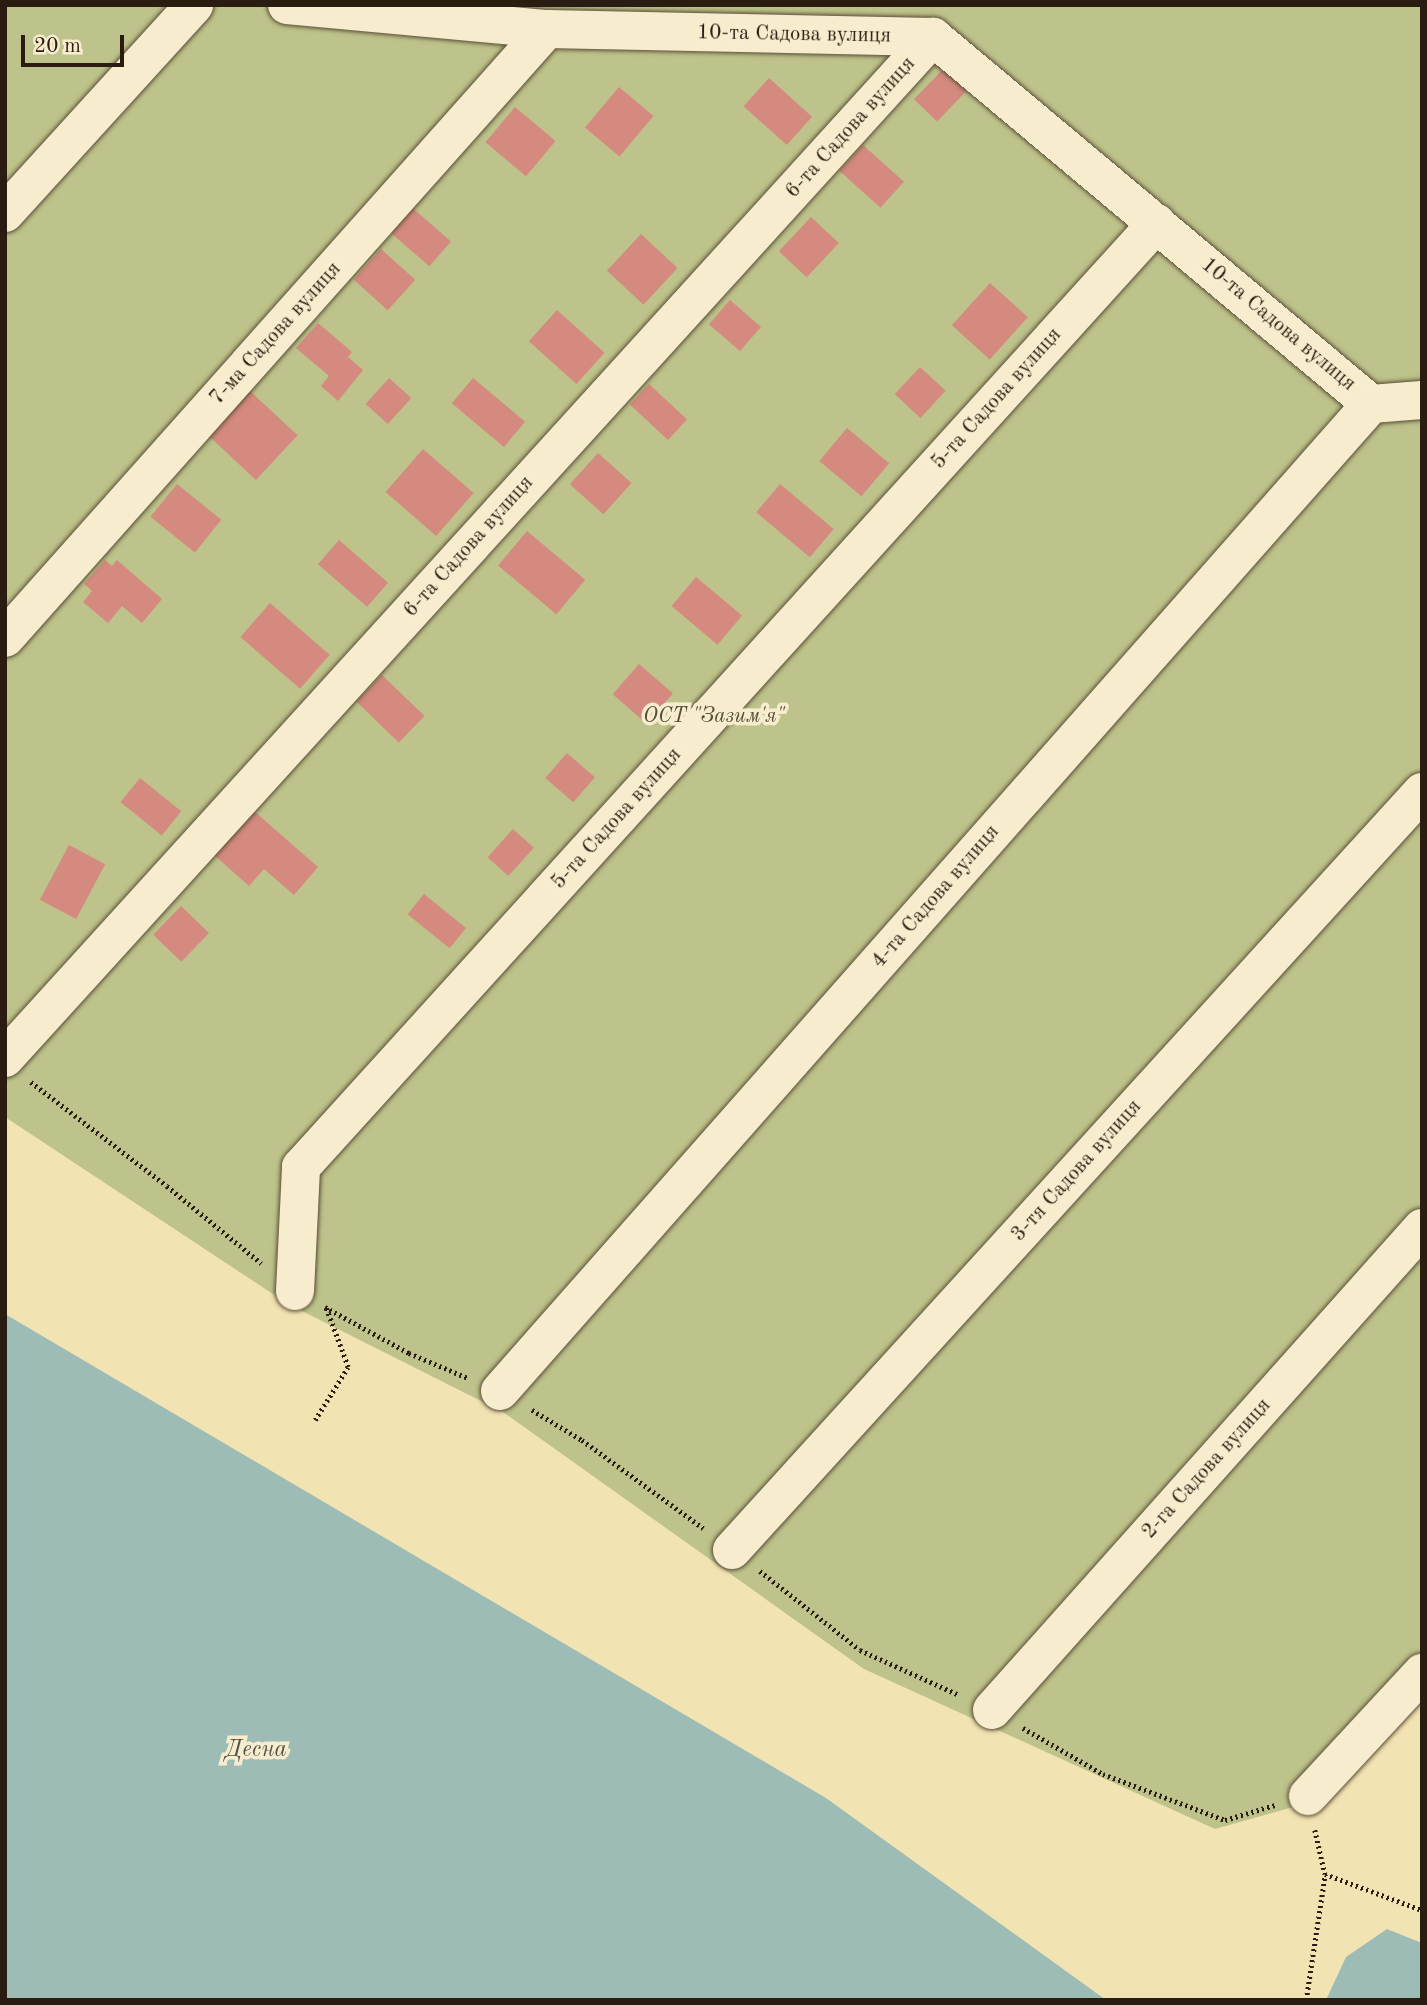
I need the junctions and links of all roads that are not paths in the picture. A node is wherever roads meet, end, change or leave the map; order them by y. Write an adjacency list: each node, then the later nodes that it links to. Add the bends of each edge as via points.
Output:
1 (194, 5): 5 (street)
2 (287, 5): 3 (street, 10-та Садова вулиця)
3 (547, 29): 4 (street, 10-та Садова вулиця); 9 (street, 7-ма Садова вулиця)
4 (933, 37): 6 (street, 10-та Садова вулиця); 11 (street, 6-та Садова вулиця)
5 (5, 213)
6 (1157, 223): 8 (street, 10-та Садова вулиця); 13 (street, 5-та Садова вулиця, via 301,1167)
7 (1422, 400): 8 (street, 10-та Садова вулиця)
8 (1371, 404): 14 (street, 4-та Садова вулиця)
9 (5, 638)
10 (1422, 793): 15 (street, 3-тя Садова вулиця)
11 (5, 1058)
12 (1422, 1228): 17 (street, 2-га Садова вулиця)
13 (310, 1299)
14 (500, 1391)
15 (732, 1550)
16 (1422, 1673): 18 (street)
17 (992, 1710)
18 (1308, 1796)

